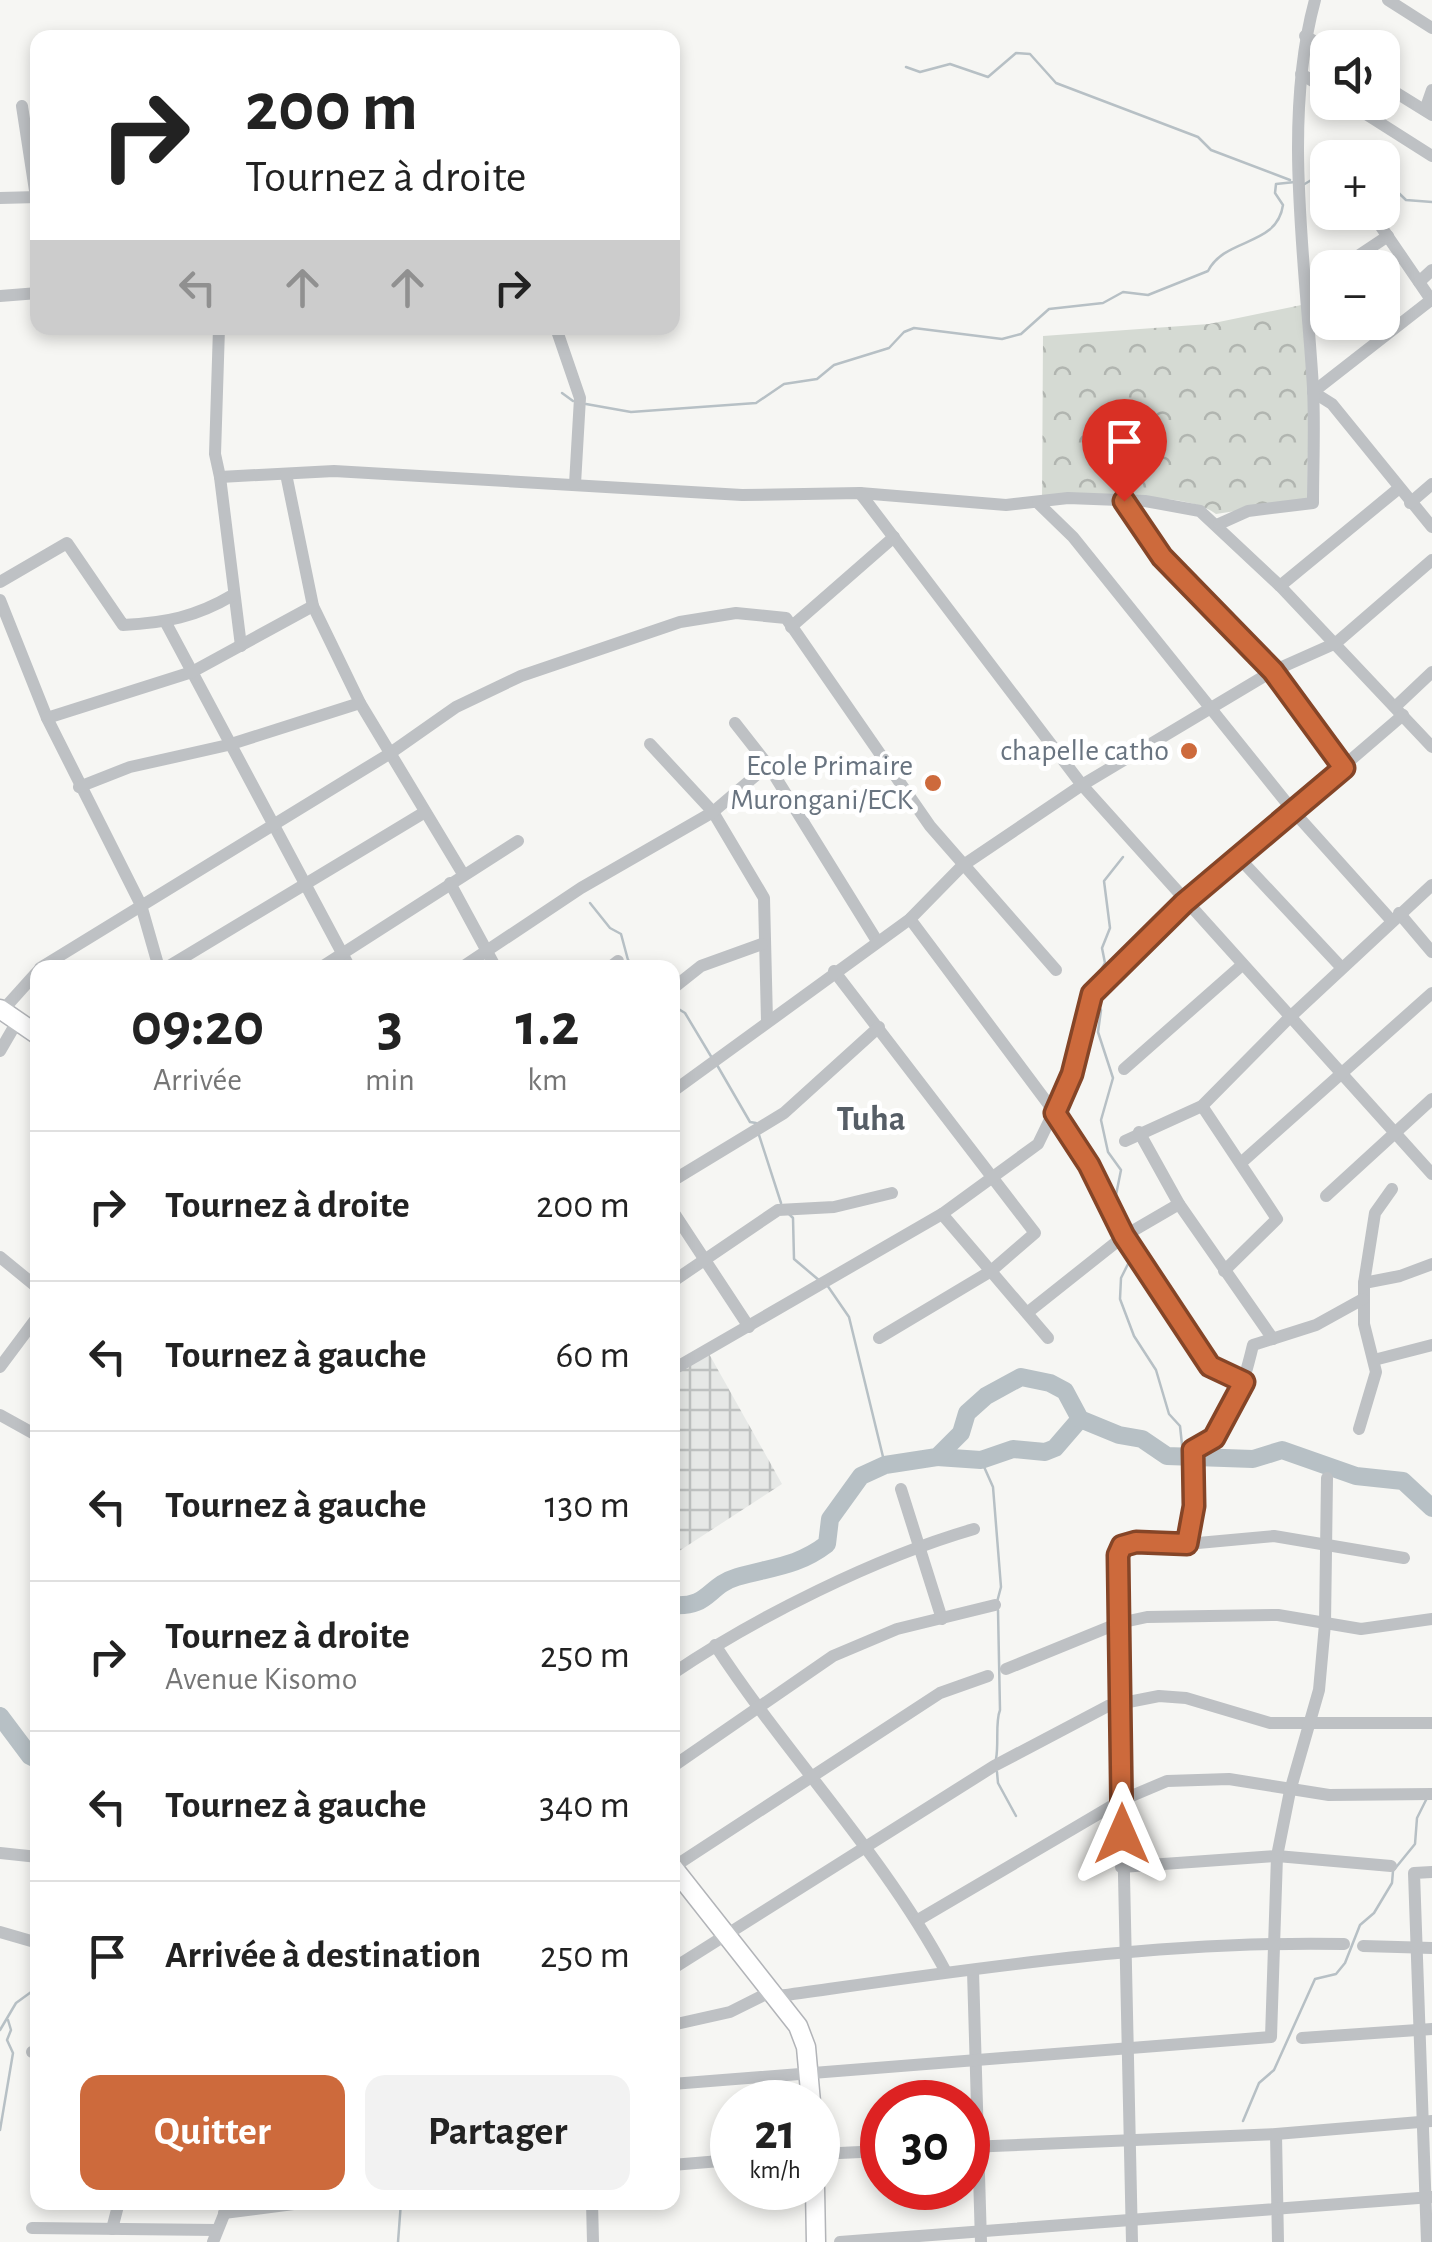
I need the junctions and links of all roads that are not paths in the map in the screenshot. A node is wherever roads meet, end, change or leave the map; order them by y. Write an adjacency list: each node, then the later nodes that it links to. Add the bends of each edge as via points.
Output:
1 (1315, 0): 4 (street)
2 (1388, 0): 3 (street)
3 (1432, 28)
4 (1305, 36): 5 (street); 6 (street)
5 (1310, 39)
6 (1301, 74): 7 (street); 23 (street)
7 (1310, 79)
8 (1432, 90): 11 (street)
9 (1400, 95): 11 (street)
10 (22, 106): 13 (street)
11 (1428, 112)
12 (1375, 120): 14 (street)
13 (30, 155)
14 (1432, 156)
15 (30, 197): 16 (street)
16 (0, 198)
17 (1384, 230): 18 (street)
18 (1388, 236): 19 (street); 21 (street)
19 (1367, 250)
20 (1432, 270): 21 (street)
21 (1420, 282): 26 (street)
22 (1310, 288): 23 (street)
23 (1306, 291): 29 (street)
24 (30, 294): 25 (street)
25 (0, 296)
26 (1432, 300): 29 (street)
27 (219, 335): 31 (street)
28 (558, 335): 32 (street, via 578,404)
29 (1313, 392): 34 (street, via 1332,404); 39 (street, via 1313,503 1248,512)
30 (286, 474): 31 (street); 32 (street); 47 (street)
31 (220, 478): 45 (street)
32 (575, 484): 35 (street)
33 (1432, 484): 38 (street)
34 (1398, 489): 38 (street); 44 (street)
35 (860, 493): 37 (street); 41 (street)
36 (1124, 501): 37 (street); 39 (street, via 1200,512); 52 (street, via 1162,557)
37 (1038, 503): 56 (street, via 1074,537)
38 (1410, 504): 40 (street)
39 (1219, 524): 44 (street)
40 (1432, 528)
41 (894, 537): 49 (street); 66 (street)
42 (1432, 560): 50 (street)
43 (0, 582): 48 (street, via 67,543 122,625)
44 (1280, 586): 50 (street)
45 (232, 595): 48 (street, via 202,614); 51 (street)
46 (0, 600): 58 (street)
47 (313, 606): 51 (street); 55 (street)
48 (166, 623): 53 (street)
49 (792, 627): 63 (street, via 786,618 764,614 680,622 521,676 456,707); 74 (street)
50 (1336, 643): 52 (street); 57 (street)
51 (241, 646): 53 (street)
52 (1273, 671): 56 (street); 65 (street)
53 (192, 672): 58 (street); 61 (street)
54 (1432, 672): 57 (street)
55 (360, 704): 61 (street); 63 (street)
56 (1210, 709): 66 (street); 70 (street)
57 (1399, 711): 62 (street); 65 (street)
58 (47, 718): 67 (street)
59 (735, 722): 64 (street)
60 (650, 744): 69 (street)
61 (228, 745): 67 (street, via 130,767); 71 (street)
62 (1432, 747)
63 (389, 754): 68 (street); 71 (street)
64 (768, 765): 69 (street); 83 (street)
65 (1344, 768): 70 (street)
66 (1082, 785): 74 (street); 79 (street)
67 (79, 787): 80 (street)
68 (425, 812): 75 (street); 78 (street)
69 (713, 812): 84 (street, via 764,898); 85 (street)
70 (1294, 812): 73 (street); 81 (street)
71 (270, 824): 78 (street); 80 (street)
72 (518, 841): 75 (street)
73 (1240, 859): 79 (street); 96 (street)
74 (962, 866): 82 (street); 97 (street)
75 (463, 874): 76 (street)
76 (450, 883): 85 (street); 87 (street)
77 (1432, 884): 81 (street)
78 (303, 887): 87 (street); 90 (street)
79 (1184, 903): 95 (street); 113 (street, via 1086,1004 1072,1074)
80 (141, 905): 88 (street); 89 (street)
81 (1395, 917): 86 (street); 96 (street)
82 (910, 920): 83 (street); 113 (street)
83 (877, 941): 98 (street)
84 (762, 944): 100 (street, via 700,966); 104 (street)
85 (485, 952): 93 (street); 94 (street)
86 (1432, 952)
87 (342, 954): 91 (street); 92 (street)
88 (53, 960)
89 (156, 960)
90 (180, 960)
91 (333, 960)
92 (345, 960)
93 (472, 960)
94 (490, 960)
95 (1242, 966): 103 (street); 108 (street)
96 (1341, 968): 103 (street)
97 (1056, 970)
98 (834, 971): 104 (street); 105 (street)
99 (30, 981): 102 (street)
100 (680, 982)
101 (1432, 993): 109 (street)
102 (7, 1013): 106 (highway); 107 (street)
103 (1288, 1018): 109 (street); 112 (street)
104 (767, 1020): 110 (street)
105 (879, 1027): 119 (street, via 784,1113); 120 (street)
106 (30, 1029)
107 (0, 1051)
108 (1124, 1069)
109 (1342, 1074): 115 (street); 117 (street)
110 (680, 1086)
111 (1432, 1100): 115 (street)
112 (1202, 1106): 114 (street); 117 (street)
113 (1055, 1113): 120 (street, via 1038,1144); 127 (street)
114 (1139, 1132): 116 (street); 124 (street)
115 (1394, 1132): 118 (street); 123 (street)
116 (1125, 1141)
117 (1242, 1162): 132 (street, via 1277,1219)
118 (1432, 1174)
119 (680, 1176)
120 (994, 1178): 125 (street); 131 (street, via 1036,1233)
121 (1392, 1189): 135 (street, via 1375,1213)
122 (892, 1193): 129 (street, via 834,1207 783,1209)
123 (1326, 1196)
124 (1179, 1204): 127 (street); 132 (street)
125 (942, 1214): 131 (street); 138 (street)
126 (680, 1222): 129 (street)
127 (1124, 1236): 137 (street); 147 (street, via 1210,1366)
128 (0, 1257): 134 (street)
129 (706, 1260): 133 (street); 138 (street)
130 (1432, 1264): 135 (street)
131 (991, 1271): 137 (street); 140 (street)
132 (1224, 1271): 142 (street)
133 (680, 1277)
134 (30, 1281)
135 (1364, 1283): 136 (street)
136 (1363, 1299): 142 (street); 144 (street)
137 (1028, 1314): 141 (street)
138 (748, 1326): 145 (street)
139 (30, 1327): 146 (street)
140 (879, 1338)
141 (1048, 1338)
142 (1273, 1340): 147 (street, via 1253,1344)
143 (1432, 1345): 144 (street)
144 (1374, 1360): 149 (street)
145 (680, 1365)
146 (0, 1367)
147 (1244, 1382): 155 (street, via 1214,1438 1193,1455)
148 (0, 1415): 150 (street)
149 (1359, 1429)
150 (30, 1432)
151 (1328, 1478): 156 (street)
152 (900, 1489): 154 (street)
153 (974, 1529): 154 (street)
154 (920, 1544): 159 (street); 163 (street)
155 (1187, 1544): 156 (street, via 1274,1536); 161 (street, via 1122,1546)
156 (1327, 1546): 157 (street); 162 (street)
157 (1404, 1558)
158 (995, 1606): 159 (street)
159 (942, 1619): 168 (street, via 833,1656)
160 (1432, 1620): 162 (street, via 1361,1630)
161 (1119, 1623): 162 (street, via 1278,1615); 165 (street); 167 (street)
162 (1325, 1624): 170 (street)
163 (715, 1645): 164 (street); 168 (street)
164 (680, 1669)
165 (1006, 1669)
166 (988, 1676): 172 (street, via 940,1694)
167 (1121, 1704): 170 (street, via 1186,1698 1234,1715); 175 (street); 176 (street, via 997,1765)
168 (755, 1707): 171 (street); 172 (street)
169 (1432, 1723): 170 (street)
170 (1309, 1724): 173 (street)
171 (680, 1761)
172 (810, 1776): 176 (street); 180 (street)
173 (1290, 1790): 174 (street); 175 (street, via 1229,1779 1167,1781); 179 (street)
174 (1429, 1793)
175 (1122, 1800): 182 (street); 185 (street)
176 (865, 1846): 185 (street); 187 (street)
177 (0, 1853): 178 (street)
178 (30, 1856)
179 (1277, 1856): 181 (street); 182 (street); 189 (street)
180 (680, 1862)
181 (1391, 1866)
182 (1121, 1867): 194 (street)
183 (1432, 1872): 193 (street, via 1414,1873)
184 (680, 1875): 187 (highway)
185 (918, 1920): 197 (street)
186 (0, 1932): 188 (street)
187 (730, 1935): 195 (street); 198 (highway)
188 (30, 1941)
189 (1276, 1942): 190 (street); 194 (street); 202 (street, via 1271,2036)
190 (1344, 1944)
191 (1364, 1946): 193 (street)
192 (1432, 1948): 193 (street)
193 (1415, 1949): 200 (street)
194 (1126, 1954): 196 (street); 202 (street)
195 (680, 1965)
196 (973, 1970): 197 (street); 203 (street)
197 (946, 1972): 198 (street)
198 (777, 1993): 199 (street); 204 (highway, via 798,2026)
199 (680, 2023)
200 (1425, 2029): 201 (street); 208 (street)
201 (1302, 2038)
202 (1128, 2048): 203 (street); 210 (street)
203 (976, 2061): 204 (street); 206 (street)
204 (809, 2070): 205 (highway); 207 (street)
205 (810, 2080)
206 (976, 2080)
207 (680, 2083)
208 (1428, 2121): 209 (street); 214 (street)
209 (1276, 2134): 210 (street); 215 (street)
210 (1128, 2138): 211 (street); 221 (street)
211 (990, 2146)
212 (710, 2162): 213 (street)
213 (680, 2164)
214 (1429, 2197): 215 (street); 231 (street)
215 (1278, 2209): 221 (street); 230 (street)
216 (116, 2210): 223 (street)
217 (226, 2210): 224 (street)
218 (592, 2210): 226 (street)
219 (815, 2210): 227 (highway)
220 (979, 2210): 225 (street)
221 (1132, 2218): 225 (street); 229 (street)
222 (32, 2228): 223 (street)
223 (112, 2228): 224 (street)
224 (215, 2236)
225 (981, 2236): 228 (street)
226 (593, 2242)
227 (816, 2242)
228 (840, 2242)
229 (1132, 2242)
230 (1278, 2242)
231 (1427, 2242)

